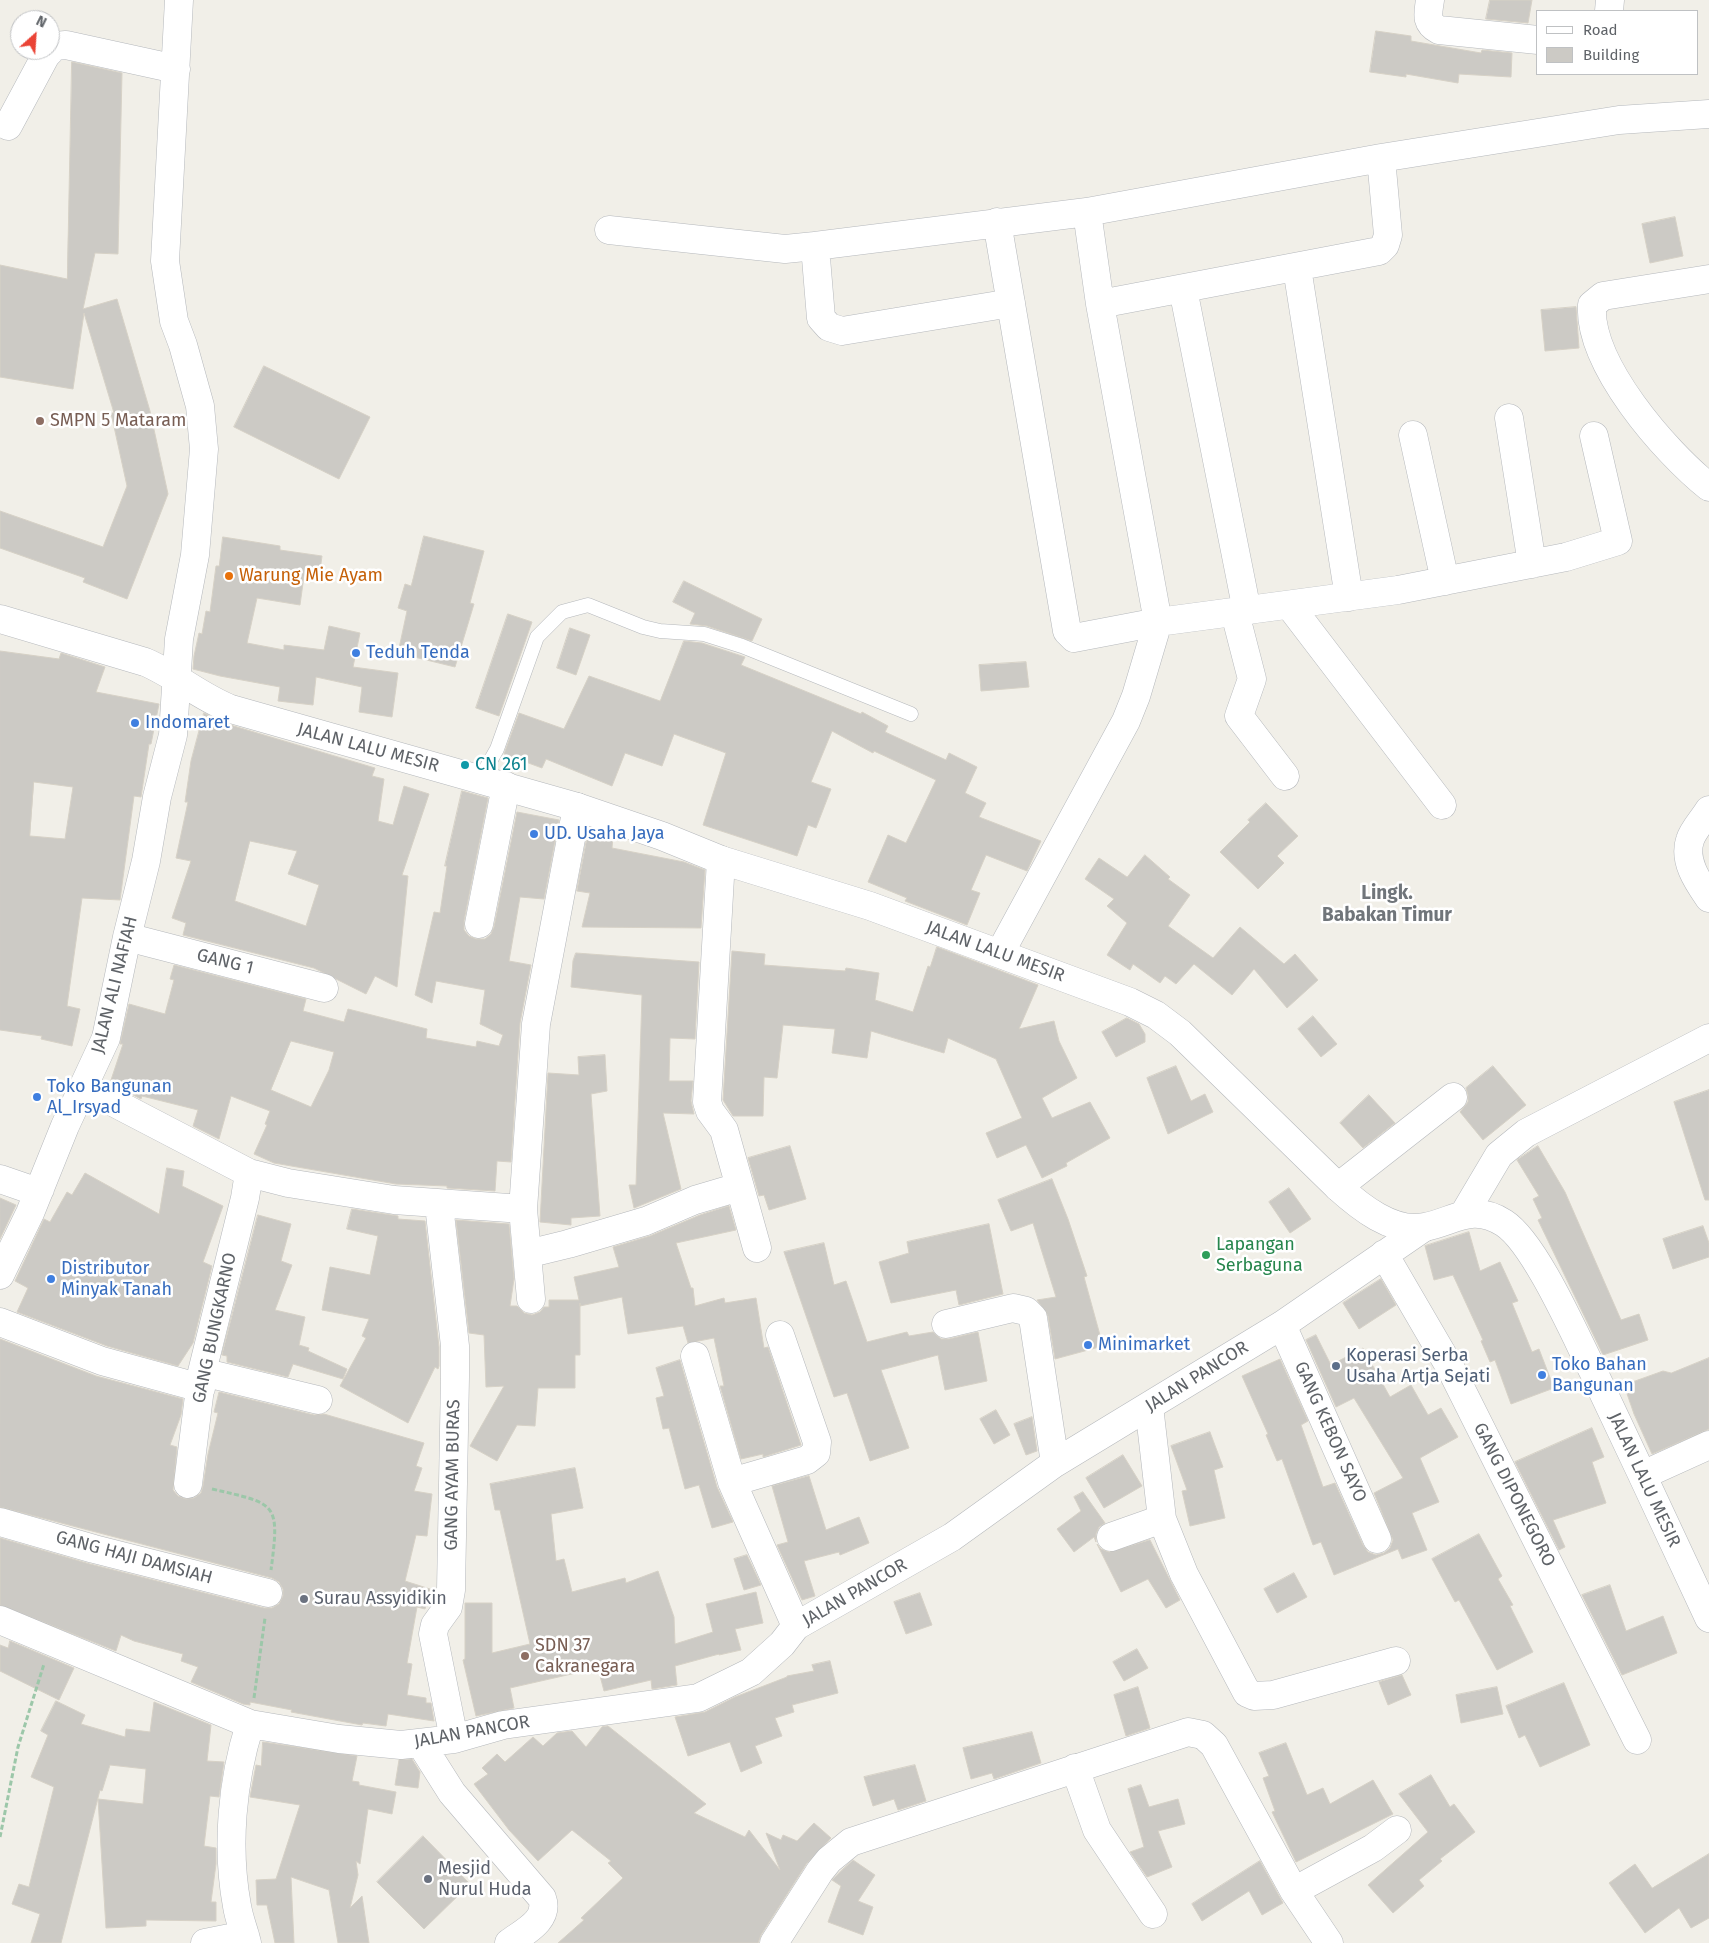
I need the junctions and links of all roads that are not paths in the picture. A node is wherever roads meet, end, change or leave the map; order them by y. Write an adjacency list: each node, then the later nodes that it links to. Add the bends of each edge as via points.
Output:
1 (179, 0): 4 (street, JALAN ALI NAFIAH)
2 (1430, 0): 3 (street, via 1427,17 1439,30)
3 (1536, 40)
4 (176, 69): 6 (street, via 66,45 55,46 46,55); 28 (street, JALAN ALI NAFIAH, via 165,261 174,322 200,406 204,450 195,555 180,639)
5 (1709, 114): 7 (street, via 1619,120)
6 (8, 126)
7 (1382, 158): 8 (street); 12 (street, via 1388,235 1385,245 1379,252)
8 (1087, 212): 9 (street); 16 (street)
9 (997, 222): 11 (street); 15 (street)
10 (609, 230): 11 (street, via 785,250)
11 (815, 246): 15 (street, via 821,318 829,327 842,331)
12 (1297, 268): 14 (street); 23 (street)
13 (1709, 279): 20 (street, via 1603,296 1592,305 1591,315 1600,347 1616,380 1669,451)
14 (1183, 289): 16 (street); 25 (street)
15 (1011, 303): 27 (street, via 1068,634 1080,638)
16 (1100, 304): 27 (street)
17 (1509, 418): 21 (street)
18 (1413, 435): 22 (street)
19 (1594, 436): 21 (street, via 1618,541)
20 (1709, 487)
21 (1532, 564): 22 (street)
22 (1445, 581): 23 (street)
23 (1349, 598): 24 (street)
24 (1290, 606): 25 (street); 33 (street)
25 (1241, 612): 27 (street); 30 (street, via 1252,679 1240,716)
26 (0, 619): 28 (street, JALAN LALU MESIR, via 145,662)
27 (1158, 622): 40 (street, via 1126,721)
28 (177, 679): 31 (street, JALAN LALU MESIR, via 200,695 231,709); 39 (street, JALAN ALI NAFIAH, via 173,734)
29 (911, 714): 31 (lane, via 742,646 704,634 643,627 588,604 562,612 537,637 497,749)
30 (1285, 776)
31 (480, 779): 32 (street, JALAN LALU MESIR)
32 (506, 786): 34 (street, JALAN LALU MESIR); 38 (street)
33 (1442, 805)
34 (577, 807): 36 (street, JALAN LALU MESIR); 51 (street, via 547,974 538,1006)
35 (1709, 810): 37 (street, via 1690,840 1688,860)
36 (721, 860): 40 (street, JALAN LALU MESIR, via 870,906); 48 (street, via 706,1098 710,1111 724,1130)
37 (1709, 898)
38 (478, 924)
39 (126, 937): 41 (street, GANG 1); 43 (street, JALAN ALI NAFIAH, via 106,1038)
40 (1000, 953): 47 (street, JALAN LALU MESIR, via 1156,1015 1180,1033)
41 (324, 988)
42 (1709, 1038): 52 (street, via 1526,1133 1499,1155)
43 (84, 1086): 45 (street); 49 (street, JALAN ALI NAFIAH)
44 (1453, 1097): 47 (street)
45 (249, 1172): 50 (street, via 341,1192); 64 (street, GANG BUNGKARNO)
46 (0, 1179): 49 (street, via 29,1189)
47 (1338, 1186): 53 (street, JALAN LALU MESIR, via 1360,1207 1375,1215 1398,1224)
48 (739, 1188): 54 (street); 55 (street, via 695,1200 646,1221)
49 (40, 1189): 57 (street, JALAN ALI NAFIAH)
50 (439, 1205): 51 (street); 82 (street, GANG AYAM BURAS, via 455,1346 455,1376 451,1590 448,1607 435,1625 433,1634)
51 (523, 1209): 55 (street)
52 (1464, 1214): 53 (street, JALAN LALU MESIR); 69 (street, JALAN LALU MESIR, via 1496,1218 1522,1240 1570,1324)
53 (1423, 1228): 56 (street, JALAN PANCOR)
54 (757, 1248)
55 (527, 1254): 58 (street)
56 (1384, 1254): 61 (street, JALAN PANCOR); 83 (street, GANG DIPONEGORO, via 1451,1369)
57 (0, 1276)
58 (531, 1299)
59 (0, 1322): 64 (street, via 102,1361)
60 (946, 1324): 68 (street, via 1013,1308 1026,1311 1033,1318)
61 (1282, 1325): 66 (street, JALAN PANCOR); 75 (street, GANG KEBON SAYO)
62 (780, 1335): 70 (street, via 817,1442 816,1454 808,1460)
63 (695, 1356): 70 (street)
64 (201, 1380): 65 (street); 71 (street, GANG BUNGKARNO)
65 (318, 1400)
66 (1149, 1406): 68 (street, JALAN PANCOR); 72 (street)
67 (1709, 1445): 69 (street)
68 (1055, 1463): 79 (street, JALAN PANCOR, via 952,1537)
69 (1643, 1475): 77 (street, JALAN LALU MESIR)
70 (732, 1482): 79 (street)
71 (188, 1484)
72 (1162, 1519): 74 (street); 80 (street, via 1184,1574 1247,1693 1273,1695)
73 (0, 1522): 76 (street, GANG HAJI DAMSIAH)
74 (1111, 1537)
75 (1377, 1539)
76 (268, 1593)
77 (1709, 1618)
78 (0, 1620): 81 (street, JALAN PANCOR)
79 (796, 1626): 82 (street, JALAN PANCOR, via 782,1644 751,1672 698,1698 503,1725)
80 (1396, 1661)
81 (250, 1724): 84 (street, JALAN PANCOR, via 368,1743); 89 (street, via 234,1796 232,1844 237,1905)
82 (454, 1739): 84 (street, JALAN PANCOR)
83 (1637, 1740)
84 (421, 1744): 91 (street, via 452,1792 542,1898 545,1908 540,1919)
85 (1075, 1768): 87 (street, via 1183,1733 1203,1735 1214,1745); 88 (street, via 1097,1830); 92 (street, via 851,1842 820,1871)
86 (1397, 1830): 87 (street, via 1373,1848)
87 (1294, 1891): 93 (street)
88 (1153, 1914)
89 (246, 1939): 90 (street)
90 (205, 1943)
91 (510, 1943)
92 (774, 1943)
93 (1328, 1943)

